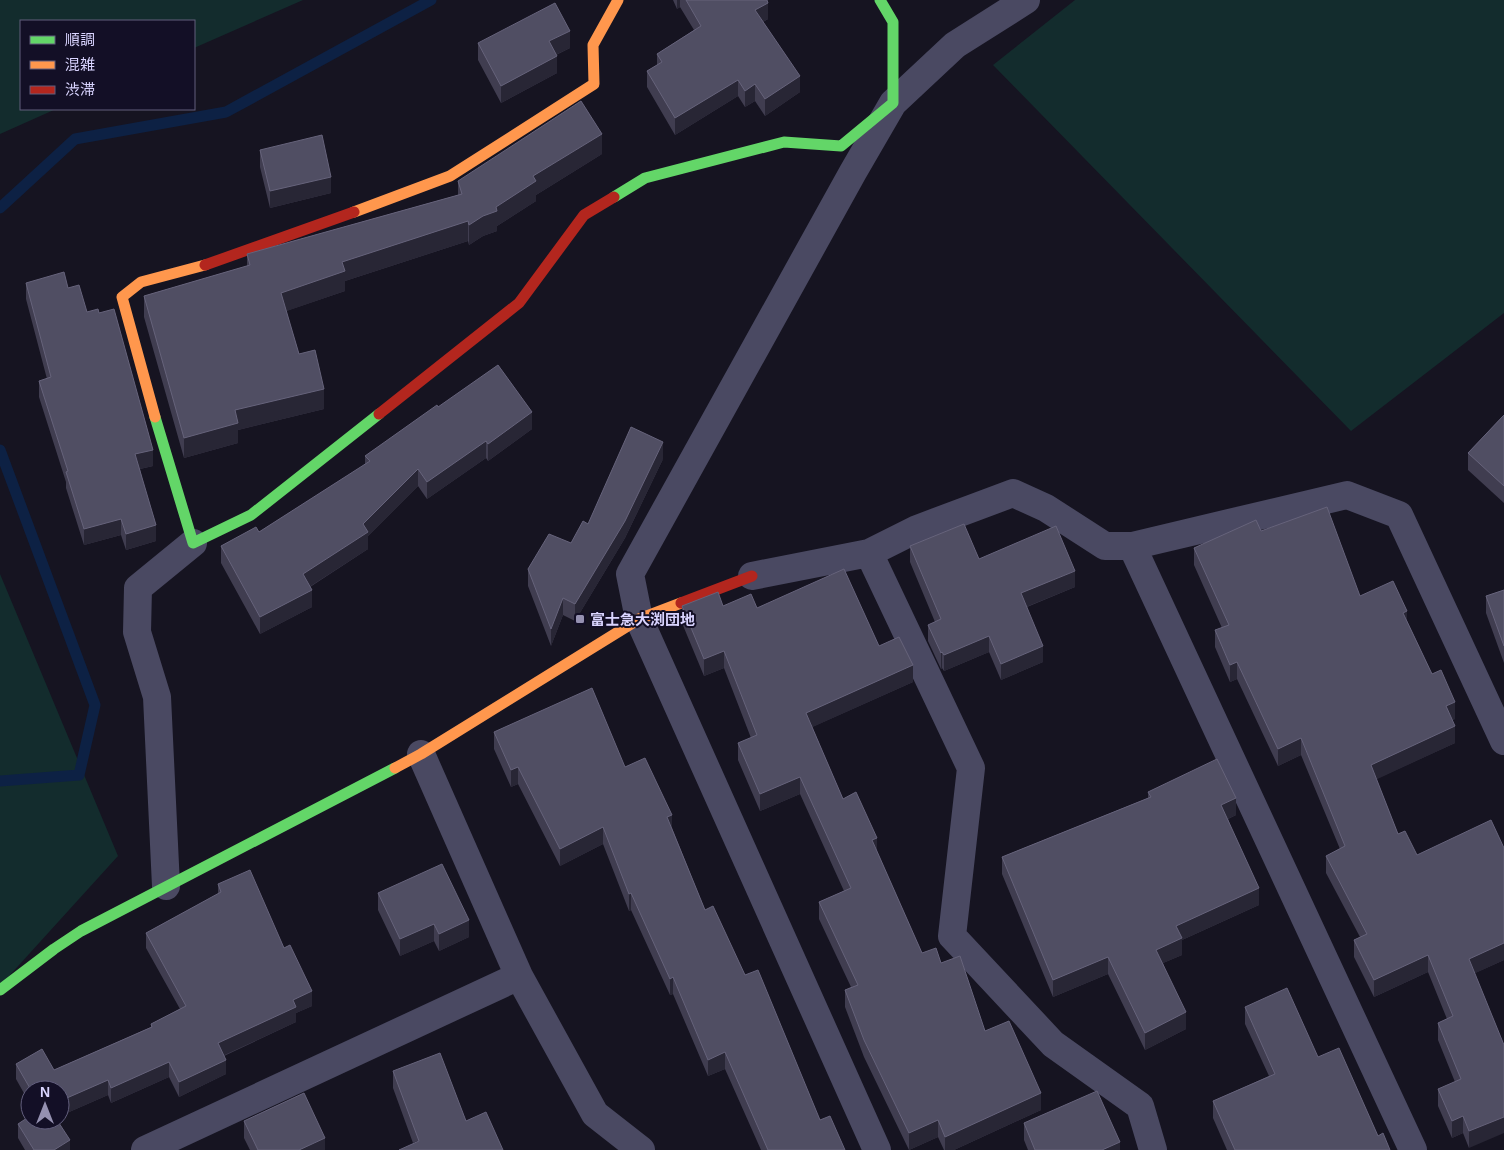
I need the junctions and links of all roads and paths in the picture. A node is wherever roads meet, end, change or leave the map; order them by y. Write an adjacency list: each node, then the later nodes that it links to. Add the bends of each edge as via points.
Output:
1 (618, 0): 5 (street, via 593,44 594,84 450,176 202,266 142,282 122,297)
2 (880, 0): 4 (street, via 893,22)
3 (1026, 0): 4 (street, via 955,45)
4 (893, 103): 5 (street, via 841,146 784,142 645,178 584,215 519,302 251,515); 9 (street, via 630,574)
5 (193, 543): 12 (street, via 138,588 137,632 157,697)
6 (1132, 546): 7 (street, via 1105,546 1046,508 1013,492 917,529); 10 (street, via 1347,494 1399,515); 19 (street)
7 (869, 553): 8 (street); 18 (street, via 971,768 952,936 1053,1044 1140,1106)
8 (752, 576): 9 (street)
9 (639, 619): 11 (street); 17 (street)
10 (1504, 741)
11 (421, 754): 12 (street); 13 (street)
12 (166, 886): 14 (street, via 81,932)
13 (519, 976): 15 (street); 16 (street, via 595,1114)
14 (0, 990)
15 (145, 1150)
16 (641, 1150)
17 (877, 1150)
18 (1153, 1150)
19 (1413, 1150)

